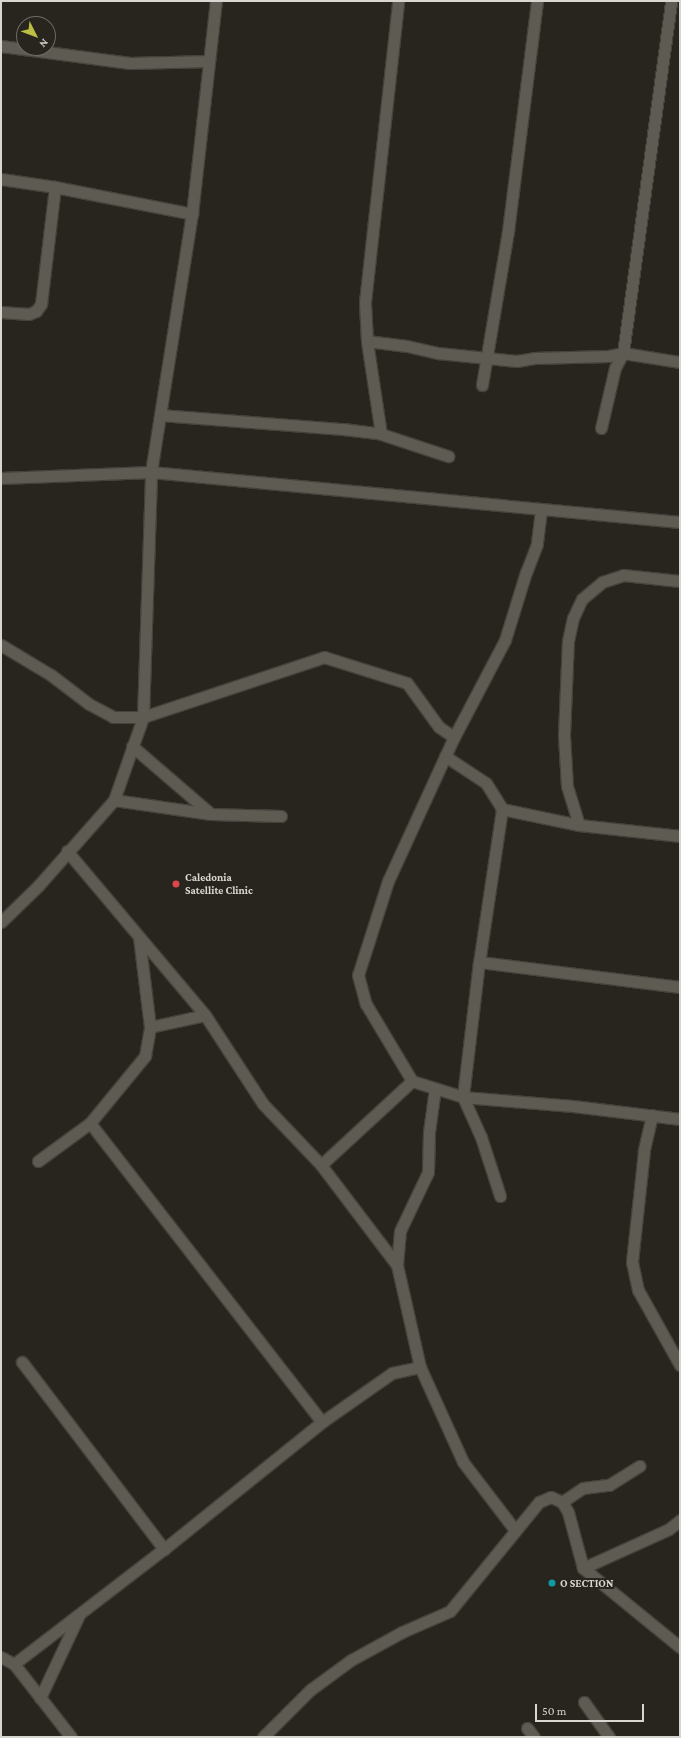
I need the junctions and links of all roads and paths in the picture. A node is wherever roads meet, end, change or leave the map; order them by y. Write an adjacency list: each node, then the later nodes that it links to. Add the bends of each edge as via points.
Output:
1 (216, 1): 6 (street)
2 (398, 1): 11 (street, via 365,302)
3 (538, 1): 13 (street, via 508,231)
4 (671, 1): 12 (street)
5 (1, 46): 6 (street, via 130,63)
6 (209, 61): 9 (street)
7 (1, 179): 8 (street)
8 (56, 187): 9 (street); 10 (street, via 41,304 36,311 29,314)
9 (192, 214): 16 (street)
10 (1, 312)
11 (367, 341): 13 (street); 18 (street)
12 (624, 353): 13 (street, via 517,361); 14 (street); 17 (street, via 615,368)
13 (487, 359): 15 (street)
14 (680, 362)
15 (482, 385)
16 (160, 415): 18 (street); 20 (street)
17 (601, 428)
18 (381, 434): 19 (street)
19 (448, 456)
20 (151, 472): 21 (street); 22 (street); 26 (street)
21 (1, 478)
22 (541, 510): 23 (street); 27 (street, via 537,544 506,640)
23 (680, 522)
24 (680, 581): 34 (street, via 623,575 602,582 582,599 573,618 568,641 564,735 567,786)
25 (1, 645): 26 (street, via 51,675 89,704 113,717)
26 (143, 716): 27 (street, via 324,657 408,683 440,727); 28 (street)
27 (454, 737): 29 (street)
28 (132, 746): 30 (street); 32 (street)
29 (445, 756): 31 (street, via 486,783); 43 (street, via 388,881 358,975 370,1011)
30 (114, 800): 32 (street); 36 (street)
31 (502, 809): 34 (street); 39 (street)
32 (211, 814): 33 (street)
33 (281, 816)
34 (578, 825): 35 (street)
35 (680, 836)
36 (67, 851): 37 (street, via 38,886); 38 (street)
37 (1, 922)
38 (139, 937): 41 (street); 42 (street)
39 (479, 962): 40 (street); 45 (street)
40 (680, 987)
41 (205, 1015): 42 (street); 50 (street, via 264,1104)
42 (150, 1027): 48 (street, via 145,1056)
43 (412, 1082): 44 (street); 50 (street)
44 (435, 1088): 45 (street); 52 (street, via 429,1132 428,1172 400,1231)
45 (463, 1096): 46 (street); 51 (street, via 481,1137)
46 (652, 1116): 47 (street); 54 (street, via 633,1241 632,1268 638,1290)
47 (680, 1119)
48 (90, 1123): 49 (street); 56 (street)
49 (38, 1161)
50 (321, 1165): 52 (street)
51 (500, 1196)
52 (397, 1265): 55 (street)
53 (22, 1362): 61 (street)
54 (680, 1364)
55 (420, 1367): 56 (street, via 392,1373); 60 (street, via 463,1462)
56 (322, 1422): 61 (street)
57 (639, 1466): 58 (street, via 609,1485 583,1488)
58 (562, 1502): 60 (street, via 551,1496 539,1502); 62 (street, via 568,1512)
59 (680, 1520): 62 (street, via 669,1529)
60 (515, 1530): 70 (street, via 450,1611 402,1632 351,1660 310,1690)
61 (164, 1549): 63 (street)
62 (584, 1568): 64 (street)
63 (80, 1613): 66 (street); 67 (street)
64 (680, 1647)
65 (1, 1657): 66 (street)
66 (14, 1664): 67 (street)
67 (40, 1698): 69 (street)
68 (584, 1702): 71 (street)
69 (71, 1737)
70 (263, 1737)
71 (610, 1737)

